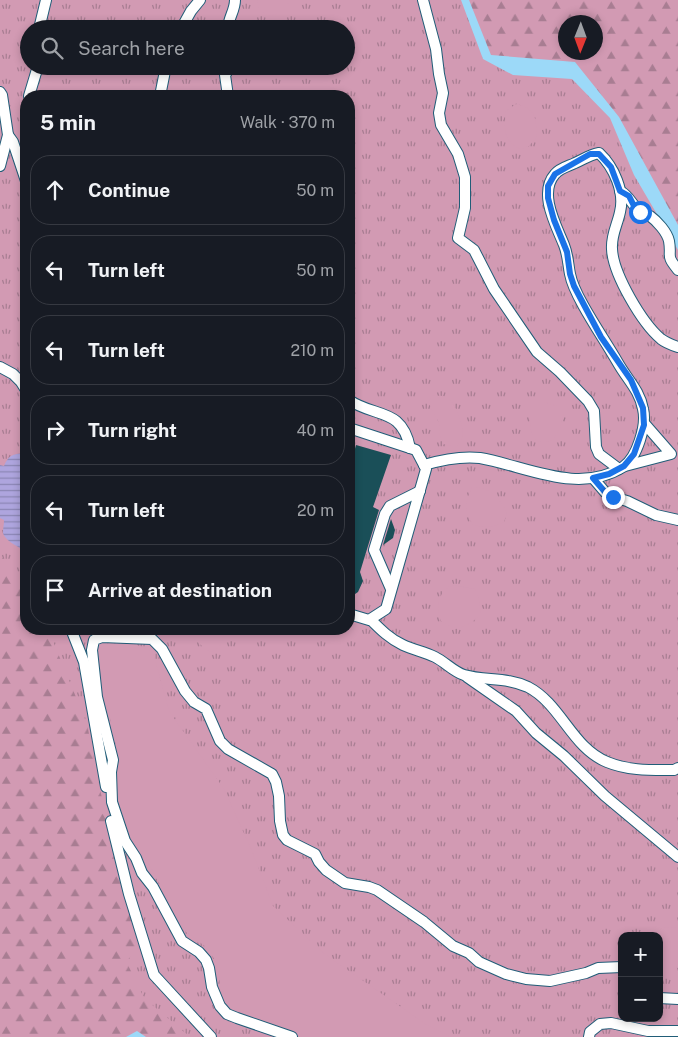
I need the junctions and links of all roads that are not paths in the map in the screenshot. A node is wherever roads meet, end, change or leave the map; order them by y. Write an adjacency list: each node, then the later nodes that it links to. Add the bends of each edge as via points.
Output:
1 (46, 0): 5 (street)
2 (200, 0): 6 (street)
3 (235, 0): 7 (street)
4 (423, 0): 28 (street, via 443,93 439,113 441,125 458,154 465,177 465,208 458,238 474,250 494,289 537,352 588,401 594,411 599,454)
5 (41, 20)
6 (186, 20)
7 (228, 20)
8 (35, 75): 11 (street)
9 (164, 75): 12 (street)
10 (225, 75): 13 (street)
11 (31, 90)
12 (161, 90)
13 (227, 90)
14 (0, 92): 15 (street)
15 (8, 135): 16 (street); 17 (street)
16 (20, 161)
17 (0, 166)
18 (620, 191): 19 (street, via 629,196 640,212 660,226 669,240 669,258); 20 (street, via 622,202 612,240 618,276 655,334 667,344); 24 (street, via 611,167 599,154 590,154 555,174 548,186 548,198 567,252 574,286 601,337 637,392)
19 (678, 270)
20 (678, 347)
21 (0, 367): 22 (street)
22 (20, 381)
23 (355, 404): 26 (street, via 386,414 394,420 408,435)
24 (644, 423): 28 (street, via 634,454); 28 (street, via 671,454)
25 (355, 430): 26 (street)
26 (410, 448): 27 (street, via 416,450)
27 (424, 465): 29 (street, via 478,458 568,479); 30 (street, via 426,469)
28 (622, 467): 29 (street)
29 (593, 478): 31 (street, via 613,497 656,515)
30 (420, 491): 32 (street); 32 (street, via 390,506 374,550)
31 (678, 520)
32 (392, 590): 34 (street, via 386,609)
33 (355, 616): 34 (street)
34 (370, 620): 36 (street, via 385,635 435,656)
35 (73, 635): 43 (street, via 84,662 110,814 128,894 154,975)
36 (464, 675): 37 (street, via 528,687 548,702 591,753 605,762 626,769); 38 (street, via 516,711 605,796)
37 (678, 768)
38 (678, 857)
39 (618, 967): 44 (street, via 598,968 550,981 526,980 506,974 453,946 377,890 339,879 322,866 315,854 283,835 279,796 272,774 220,741 206,709 185,691 162,649 152,638 102,637 94,640 92,650 97,697 113,760 112,802 125,841 182,941 206,960 220,1006 227,1014)
40 (663, 998): 41 (street)
41 (678, 999)
42 (678, 1031): 45 (street, via 648,1031 611,1023 600,1024)
43 (211, 1037)
44 (292, 1037)
45 (589, 1037)

